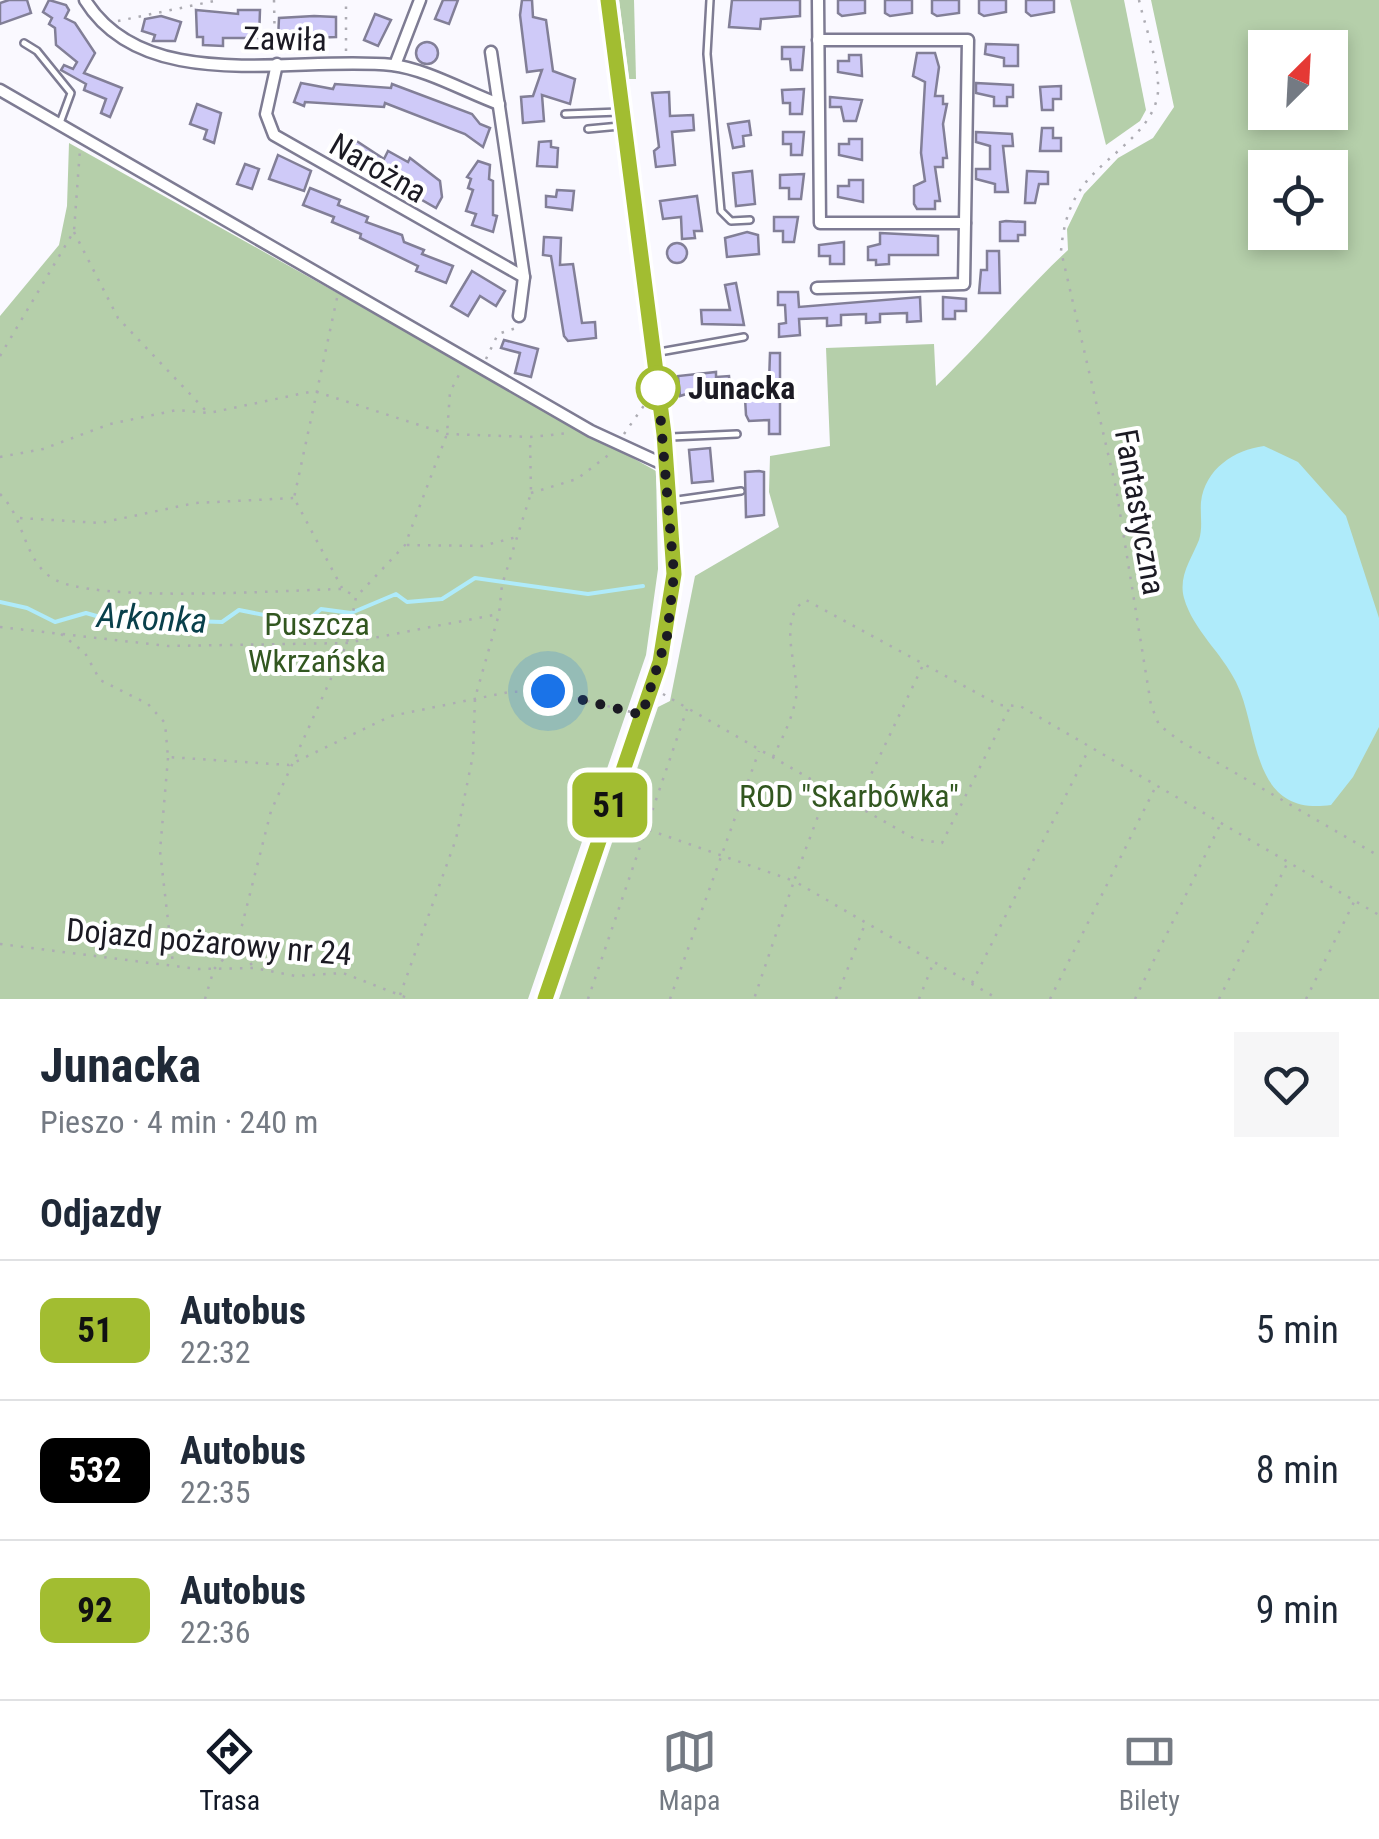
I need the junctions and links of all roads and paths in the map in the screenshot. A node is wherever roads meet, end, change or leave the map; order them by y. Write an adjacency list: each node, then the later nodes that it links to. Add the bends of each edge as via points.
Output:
1 (85, 0): 10 (street, Zawiła)
2 (219, 0): 10 (path, via 142,13)
3 (274, 0): 15 (path)
4 (346, 0): 14 (path)
5 (420, 0): 16 (street)
6 (608, 0): 20 (street)
7 (710, 0): 24 (lane, via 706,54 721,211 727,220)
8 (818, 0): 11 (street)
9 (1139, 0): 78 (path, Fantastyczna, via 1159,86 1142,128 1081,188 1063,224 1061,252 1116,488 1151,706 1159,725 1180,741)
10 (109, 29): 15 (street, Zawiła, via 174,60)
11 (818, 40): 25 (street, via 820,223); 25 (street, via 968,40)
12 (24, 43): 21 (lane, via 70,93)
13 (491, 52): 18 (street)
14 (346, 57)
15 (277, 64): 16 (street, Zawiła); 27 (street, Narożna, via 266,114 274,135)
16 (395, 66): 18 (street, Zawiła)
17 (0, 90): 21 (street)
18 (499, 104): 27 (street)
19 (566, 114): 20 (lane)
20 (622, 119): 22 (lane); 32 (street)
21 (59, 125): 23 (street)
22 (588, 129)
23 (80, 137): 26 (path); 28 (street)
24 (750, 220)
25 (966, 223): 29 (street, via 964,284)
26 (74, 231): 33 (path); 38 (path, via 118,318)
27 (524, 277): 30 (street)
28 (340, 286): 34 (street); 36 (path)
29 (818, 288)
30 (519, 316): 35 (path, via 519,329 498,334)
31 (744, 336): 32 (lane)
32 (653, 353): 46 (street)
33 (0, 356)
34 (470, 360): 35 (street); 40 (path, via 450,392)
35 (482, 367): 39 (street)
36 (314, 392): 38 (path); 40 (path); 50 (path)
37 (646, 402): 44 (path)
38 (209, 414): 45 (path, via 177,410)
39 (591, 430): 42 (path); 44 (street)
40 (447, 434): 42 (path); 54 (path)
41 (737, 434): 43 (lane)
42 (530, 437): 48 (path)
43 (671, 437)
44 (617, 444): 46 (street); 48 (path, via 606,460 576,479)
45 (0, 457)
46 (667, 466): 51 (street)
47 (741, 491): 51 (lane)
48 (531, 493): 53 (path)
49 (0, 494): 52 (path)
50 (294, 498): 52 (path, via 194,503 100,524); 55 (path)
51 (670, 500): 62 (street, via 670,620)
52 (18, 518): 55 (path, via 40,568 54,580 94,592)
53 (516, 537): 54 (path, via 482,546); 57 (path)
54 (405, 545): 56 (path)
55 (342, 589): 56 (path)
56 (356, 597): 60 (path)
57 (499, 614): 60 (path); 63 (path)
58 (0, 627): 59 (path)
59 (61, 634): 60 (path, via 168,646); 69 (path, via 85,653 100,680 148,704 165,723)
60 (347, 643): 71 (path)
61 (924, 664): 64 (path); 70 (path, via 817,604 800,602 790,632 796,700); 74 (path)
62 (652, 687): 65 (path); 66 (street)
63 (475, 698): 66 (path, via 548,691); 71 (path, via 390,716); 91 (path, via 473,754 456,838)
64 (1010, 707): 67 (path, via 1020,706); 74 (path, via 942,843 915,839)
65 (688, 708): 68 (path); 76 (path)
66 (642, 715): 94 (street)
67 (1090, 748): 72 (path); 90 (path)
68 (759, 749): 70 (path); 77 (path)
69 (168, 756): 71 (path); 87 (path, via 160,851)
70 (773, 757): 73 (path)
71 (289, 764): 85 (path)
72 (1156, 786): 75 (path); 101 (path)
73 (828, 789): 74 (path); 80 (path)
74 (857, 804)
75 (1221, 824): 79 (path); 102 (path)
76 (646, 829): 77 (path); 95 (path)
77 (718, 854): 80 (path); 96 (path)
78 (1379, 856)
79 (1288, 862): 81 (path); 103 (path)
80 (794, 881): 83 (path); 97 (path)
81 (1355, 901): 82 (path); 104 (path)
82 (1379, 915)
83 (866, 923): 86 (path); 98 (path)
84 (0, 944): 87 (path, Dojazd pożarowy nr 24)
85 (237, 945): 88 (path); 89 (path)
86 (934, 963): 90 (path); 99 (path)
87 (173, 964): 88 (path, Dojazd pożarowy nr 24)
88 (214, 968): 89 (path, Dojazd pożarowy nr 24); 92 (path)
89 (254, 968): 91 (path, Dojazd pożarowy nr 24, via 296,976 343,973)
90 (972, 984): 100 (path)
91 (400, 995): 93 (path, Dojazd pożarowy nr 24)
92 (206, 999)
93 (410, 999)
94 (545, 999)
95 (588, 999)
96 (670, 999)
97 (754, 999)
98 (836, 999)
99 (919, 999)
100 (998, 999)
101 (1050, 999)
102 (1134, 999)
103 (1219, 999)
104 (1306, 999)

